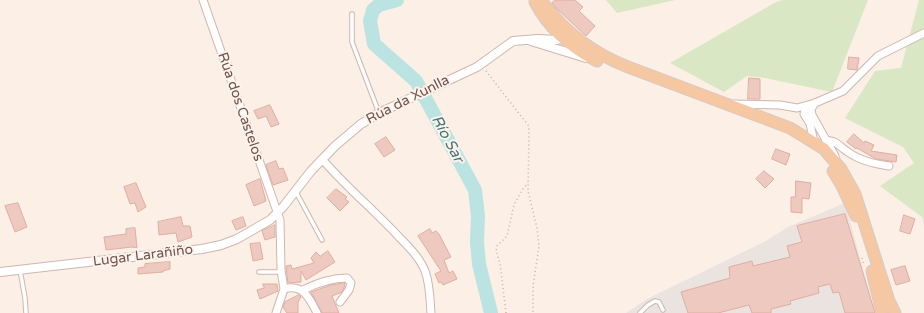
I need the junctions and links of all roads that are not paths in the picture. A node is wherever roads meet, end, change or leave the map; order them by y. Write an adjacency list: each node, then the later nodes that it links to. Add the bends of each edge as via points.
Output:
1 (203, 0): 20 (street, Rúa dos Castelos)
2 (538, 2): 4 (street); 8 (main road); 10 (main road, via 577,39 603,56)
3 (352, 14): 13 (lane, via 352,42)
4 (545, 22): 6 (street, via 545,31); 8 (street)
5 (924, 33): 12 (street, via 878,56 843,91)
6 (538, 38): 7 (street, Rúa da Xunlla); 8 (street, Rúa da Xunlla)
7 (526, 40): 8 (street, Rúa da Xunlla); 13 (street, Rúa da Xunlla, via 516,40 482,64)
8 (560, 42): 9 (main road); 9 (street, Rúa da Xunlla, via 574,55); 10 (street)
9 (599, 62): 21 (main road, via 800,141 832,170)
10 (635, 70): 11 (main road)
11 (726, 103): 12 (street); 15 (main road, via 790,128)
12 (807, 106): 14 (street); 15 (street, via 804,114 810,122)
13 (378, 113): 16 (street, Rúa da Xunlla, via 354,129)
14 (827, 141): 17 (street); 18 (street, via 834,142 866,162)
15 (814, 142): 17 (main road); 21 (main road, via 844,181 855,206)
16 (322, 159): 19 (street, Rúa da Xunlla); 34 (street, via 419,260 425,270 429,287)
17 (839, 166): 37 (main road, via 855,194)
18 (889, 166)
19 (296, 192): 20 (street, Rúa da Xunlla); 22 (lane)
20 (277, 214): 23 (street, Lugar Larañiño, via 244,236 212,248); 26 (street, via 281,227)
21 (856, 217): 36 (main road)
22 (322, 240)
23 (20, 270): 24 (street, Lugar Larañiño); 31 (lane)
24 (0, 272)
25 (259, 272): 26 (lane)
26 (281, 272): 27 (street)
27 (284, 289): 28 (street, via 290,287); 32 (street)
28 (303, 290): 29 (street, via 327,280 347,278 351,287); 33 (street)
29 (340, 302)
30 (663, 310): 35 (lane, via 655,300)
31 (26, 313)
32 (276, 313)
33 (317, 313)
34 (431, 313)
35 (640, 313)
36 (882, 313)
37 (895, 313)

